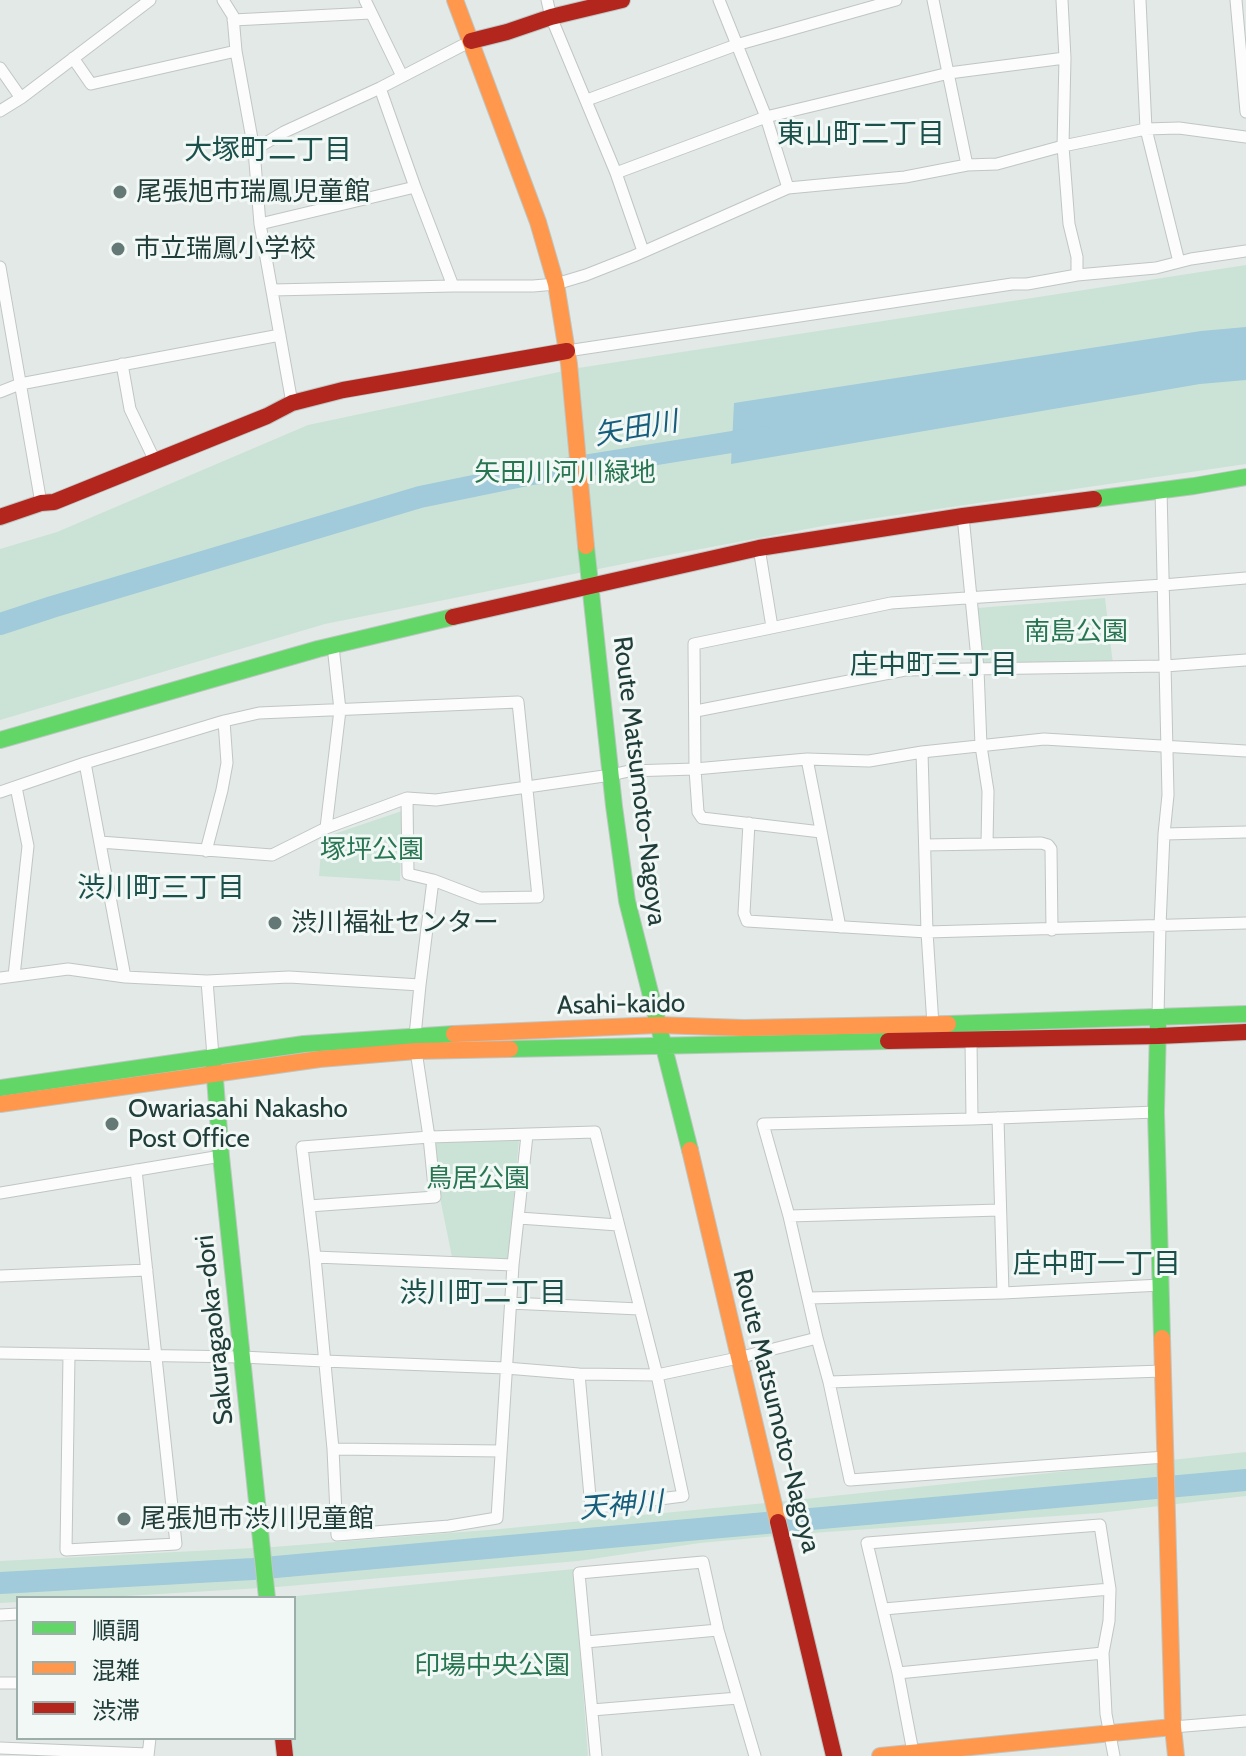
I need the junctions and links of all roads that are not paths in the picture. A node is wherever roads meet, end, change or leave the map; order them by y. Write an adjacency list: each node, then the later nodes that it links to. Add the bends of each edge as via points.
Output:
1 (150, 0): 18 (street)
2 (223, 0): 14 (street)
3 (365, 0): 13 (street)
4 (455, 0): 15 (street, Route Matsumoto-Nagoya)
5 (622, 0): 12 (street)
6 (719, 0): 16 (street)
7 (896, 0): 16 (street)
8 (933, 0): 21 (street)
9 (1062, 0): 19 (street)
10 (1140, 0): 29 (street)
11 (1236, 0): 27 (street)
12 (549, 8): 15 (street, via 507,32); 25 (street)
13 (371, 13): 14 (street); 22 (street)
14 (233, 20): 17 (street)
15 (471, 41): 22 (street); 43 (street, Route Matsumoto-Nagoya)
16 (736, 45): 25 (street); 28 (street)
17 (236, 51): 18 (street, via 91,84); 32 (street)
18 (73, 58): 24 (street)
19 (1065, 58): 21 (street); 31 (street)
20 (0, 68): 24 (street)
21 (949, 73): 28 (street); 33 (street)
22 (402, 76): 23 (street)
23 (380, 88): 32 (street); 35 (street)
24 (21, 98): 26 (street)
25 (587, 100): 34 (street)
26 (0, 111)
27 (1246, 112)
28 (766, 117): 34 (street); 36 (street)
29 (1146, 129): 30 (street); 31 (street); 40 (street)
30 (1246, 137)
31 (1063, 146): 33 (street, via 997,164); 42 (street)
32 (254, 150): 37 (street)
33 (967, 165): 36 (street, via 905,177)
34 (616, 173): 38 (street)
35 (415, 187): 37 (street); 44 (street)
36 (788, 188): 38 (street)
37 (260, 224): 45 (street)
38 (643, 251): 43 (street)
39 (1246, 251): 40 (street)
40 (1179, 262): 42 (street)
41 (0, 267): 49 (street)
42 (1077, 275): 47 (street)
43 (556, 284): 44 (street); 47 (street, Route Matsumoto-Nagoya)
44 (453, 286): 45 (street)
45 (272, 290): 46 (street)
46 (280, 335): 48 (street); 51 (street)
47 (568, 358): 51 (street, via 343,390); 61 (street, Route Matsumoto-Nagoya)
48 (122, 364): 49 (street); 52 (street, via 130,409)
49 (20, 384): 50 (street); 55 (street)
50 (0, 392)
51 (292, 403): 52 (street)
52 (155, 461): 55 (street)
53 (1246, 477): 54 (street)
54 (1161, 489): 56 (street); 60 (street)
55 (41, 503): 57 (street)
56 (963, 516): 58 (street); 62 (street)
57 (0, 517)
58 (759, 548): 61 (street); 63 (street)
59 (1246, 578): 60 (street)
60 (1163, 585): 62 (street); 66 (street)
61 (590, 587): 64 (street); 79 (street, Route Matsumoto-Nagoya)
62 (972, 598): 63 (street, via 891,603); 67 (street)
63 (772, 627): 69 (street, via 694,644)
64 (333, 646): 68 (street); 71 (street)
65 (1246, 660): 66 (street)
66 (1165, 666): 67 (street); 73 (street)
67 (978, 669): 69 (street, via 905,670); 72 (street)
68 (340, 710): 70 (street, via 259,713); 80 (street, via 518,702); 85 (street)
69 (696, 711): 78 (street)
70 (224, 721): 77 (street); 92 (street, via 227,763)
71 (0, 740)
72 (981, 746): 73 (street, via 1044,739); 75 (street); 90 (street, via 988,791)
73 (1167, 748): 74 (street); 88 (street)
74 (1246, 751)
75 (922, 752): 76 (street, via 869,761); 91 (street)
76 (807, 759): 78 (street); 86 (street)
77 (85, 763): 81 (street); 89 (street)
78 (695, 769): 79 (street); 84 (street, via 702,818)
79 (611, 775): 80 (street); 106 (street, Route Matsumoto-Nagoya, via 627,901)
80 (526, 786): 83 (street, via 436,800); 93 (street, via 538,897 480,898)
81 (16, 787): 82 (street); 99 (street, via 28,846)
82 (0, 792)
83 (407, 798): 85 (street); 93 (street, via 408,874)
84 (749, 823): 86 (street); 96 (street, via 747,921)
85 (326, 828): 92 (street, via 272,855)
86 (821, 832): 96 (street)
87 (1246, 832): 88 (street)
88 (1164, 834): 95 (street)
89 (100, 842): 92 (street); 100 (street)
90 (987, 844): 91 (street); 97 (street, via 1048,845)
91 (925, 845): 98 (street)
92 (206, 851)
93 (433, 880): 103 (street)
94 (1246, 923): 95 (street)
95 (1160, 926): 97 (street); 105 (street)
96 (840, 927): 98 (street)
97 (1052, 930): 98 (street)
98 (927, 932): 107 (street)
99 (14, 976): 100 (street, via 68,969); 101 (street)
100 (125, 977): 102 (street)
101 (0, 978)
102 (207, 981): 103 (street, via 289,977); 113 (street)
103 (420, 985): 111 (street)
104 (1246, 1014): 105 (street, Asahi-kaido)
105 (1158, 1016): 107 (street, Asahi-kaido); 109 (street)
106 (658, 1025): 107 (street, Asahi-kaido); 111 (street, Asahi-kaido); 112 (street, Route Matsumoto-Nagoya)
107 (933, 1025)
108 (1246, 1032): 109 (street, Asahi-kaido)
109 (1158, 1036): 110 (street, Asahi-kaido); 117 (street)
110 (971, 1040): 112 (street, Asahi-kaido); 119 (street)
111 (416, 1044): 112 (street, Asahi-kaido); 113 (street, Asahi-kaido, via 304,1044); 114 (street, Asahi-kaido); 121 (street)
112 (665, 1046): 144 (street, Route Matsumoto-Nagoya)
113 (213, 1056): 114 (street, Sakuragaoka-dori); 115 (street, Asahi-kaido)
114 (215, 1075): 116 (street, Asahi-kaido); 122 (street, Sakuragaoka-dori)
115 (0, 1088)
116 (0, 1104)
117 (1156, 1112): 118 (street); 134 (street)
118 (998, 1118): 119 (street); 126 (street)
119 (972, 1119): 127 (street, via 763,1124)
120 (527, 1135): 121 (street); 128 (street); 129 (street, via 595,1132)
121 (429, 1137): 125 (street, via 435,1197); 125 (street, via 302,1147)
122 (221, 1156): 123 (street); 143 (street, Sakuragaoka-dori)
123 (136, 1170): 124 (street); 132 (street)
124 (0, 1193)
125 (309, 1206): 130 (street)
126 (1000, 1210): 127 (street); 135 (street)
127 (789, 1216): 136 (street)
128 (519, 1218): 129 (street); 131 (street)
129 (618, 1225): 138 (street)
130 (315, 1257): 131 (street); 145 (street)
131 (513, 1265): 137 (street)
132 (147, 1270): 133 (street); 142 (street)
133 (0, 1276)
134 (1161, 1285): 135 (street); 147 (street)
135 (1003, 1293): 136 (street)
136 (809, 1298): 139 (street)
137 (510, 1303): 138 (street); 146 (street)
138 (639, 1309): 149 (street)
139 (817, 1338): 144 (street); 150 (street)
140 (0, 1353): 141 (street)
141 (69, 1355): 142 (street); 142 (street, via 66,1550 176,1544)
142 (157, 1355): 143 (street)
143 (242, 1357): 145 (street); 155 (street, Sakuragaoka-dori)
144 (738, 1358): 149 (street); 172 (street, Route Matsumoto-Nagoya)
145 (324, 1361): 146 (street); 151 (street)
146 (506, 1368): 148 (street); 152 (street)
147 (1163, 1371): 150 (street); 153 (street)
148 (579, 1374): 149 (street); 149 (street, via 591,1508 683,1496)
149 (657, 1375)
150 (829, 1382): 153 (street, via 850,1480)
151 (333, 1449): 152 (street); 152 (street, via 337,1535 497,1518)
152 (501, 1451)
153 (1165, 1462): 164 (street)
154 (1110, 1589): 156 (street); 156 (street, via 1100,1525 867,1543); 159 (street)
155 (267, 1596)
156 (884, 1609): 160 (street)
157 (718, 1630): 158 (street); 158 (street, via 703,1562 579,1573); 161 (street)
158 (586, 1642): 162 (street)
159 (1103, 1653): 160 (street); 165 (street)
160 (898, 1673): 167 (street)
161 (738, 1698): 162 (street); 171 (street)
162 (592, 1710): 170 (street)
163 (1246, 1721): 164 (street)
164 (1173, 1727): 165 (street); 175 (street)
165 (1110, 1733): 168 (street); 174 (street)
166 (0, 1748): 169 (street)
167 (913, 1752): 168 (street); 173 (street)
168 (938, 1753)
169 (148, 1755)
170 (596, 1756)
171 (755, 1756)
172 (834, 1756)
173 (880, 1756)
174 (1114, 1756)
175 (1176, 1756)

